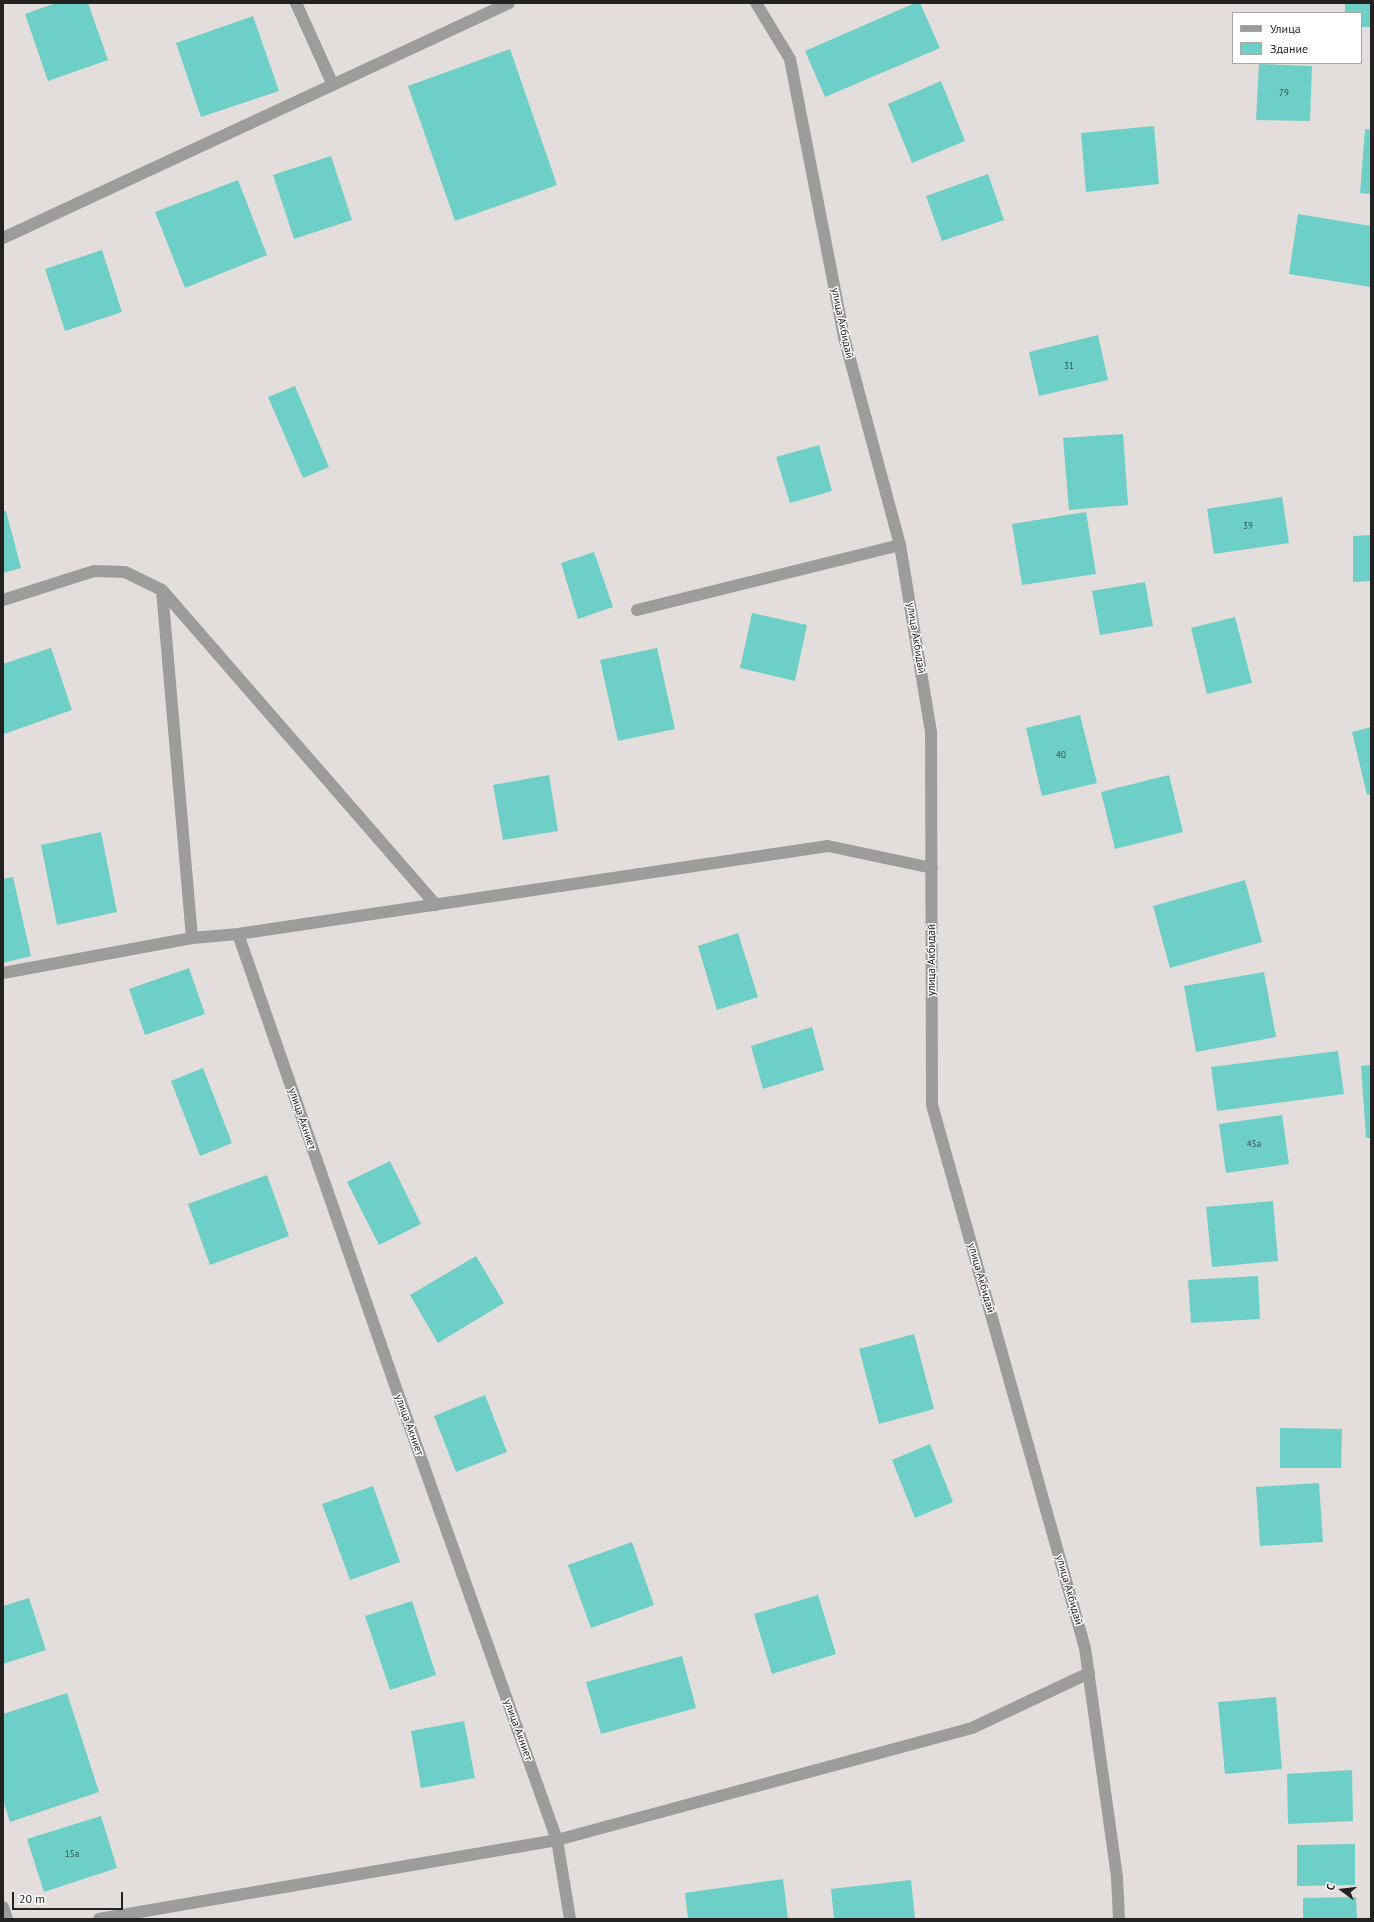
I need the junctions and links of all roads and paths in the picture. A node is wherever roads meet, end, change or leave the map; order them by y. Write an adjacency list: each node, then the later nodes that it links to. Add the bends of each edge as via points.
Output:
1 (296, 3): 4 (street)
2 (509, 3): 4 (street)
3 (756, 3): 6 (street, улица Акбидай, via 790,60 844,336)
4 (333, 85): 5 (street)
5 (3, 238)
6 (900, 545): 9 (street); 10 (street, улица Акбидай, via 931,732)
7 (162, 590): 8 (street, via 125,572 94,571); 11 (street); 13 (street)
8 (3, 600)
9 (637, 610)
10 (932, 868): 11 (street, via 828,846); 15 (street, улица Акбидай, via 932,1105 1085,1648)
11 (436, 904): 12 (street)
12 (238, 934): 13 (street); 16 (street, улица Акниет)
13 (192, 938): 14 (street)
14 (3, 973)
15 (1089, 1673): 16 (street, via 972,1728); 21 (street, улица Акбидай, via 1117,1877)
16 (557, 1840): 19 (street); 20 (street, улица Акниет)
17 (3, 1907): 18 (street)
18 (7, 1919)
19 (99, 1919)
20 (570, 1919)
21 (1119, 1919)

